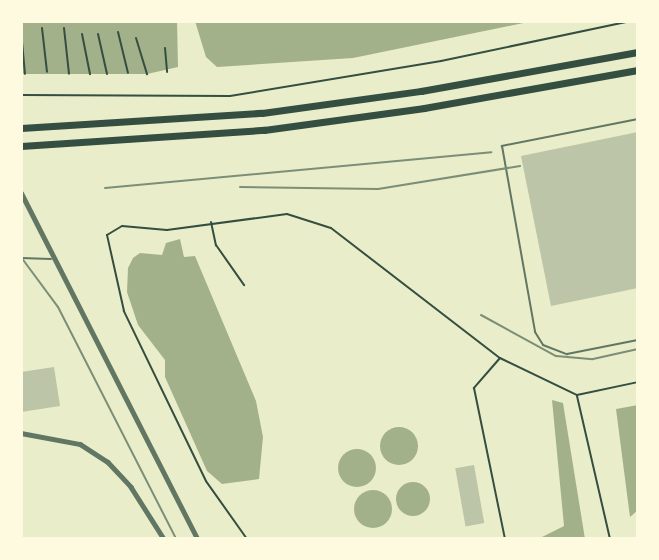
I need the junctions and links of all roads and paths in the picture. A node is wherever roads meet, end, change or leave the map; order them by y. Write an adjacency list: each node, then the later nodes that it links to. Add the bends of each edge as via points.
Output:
1 (631, 21): 20 (path, via 441,61 230,96)
2 (43, 28): 12 (path)
3 (64, 28): 16 (path)
4 (21, 31): 15 (path)
5 (118, 32): 14 (path)
6 (82, 34): 17 (path)
7 (98, 34): 18 (path)
8 (136, 38): 19 (path)
9 (165, 48): 13 (path)
10 (638, 52): 22 (main road, via 421,91 262,113)
11 (638, 70): 23 (main road, via 424,108 264,130)
12 (47, 72)
13 (167, 72)
14 (128, 73)
15 (25, 74)
16 (69, 74)
17 (90, 74)
18 (107, 74)
19 (147, 74)
20 (21, 95)
21 (638, 119): 29 (lane, via 502,146 535,332 543,345 567,354)
22 (21, 128)
23 (21, 146)
24 (21, 193): 27 (street)
25 (211, 221): 28 (path, via 216,245); 30 (path, via 287,214 331,228); 36 (path, via 167,230 122,226 107,235 124,311 206,481)
26 (21, 258): 27 (lane)
27 (55, 260): 35 (street)
28 (244, 285)
29 (638, 340)
30 (500, 358): 32 (path); 37 (path, via 474,388)
31 (638, 382): 32 (path)
32 (577, 395): 38 (path)
33 (21, 433): 34 (street, via 80,444 108,463 131,487)
34 (164, 539)
35 (197, 539)
36 (247, 539)
37 (505, 539)
38 (610, 539)

